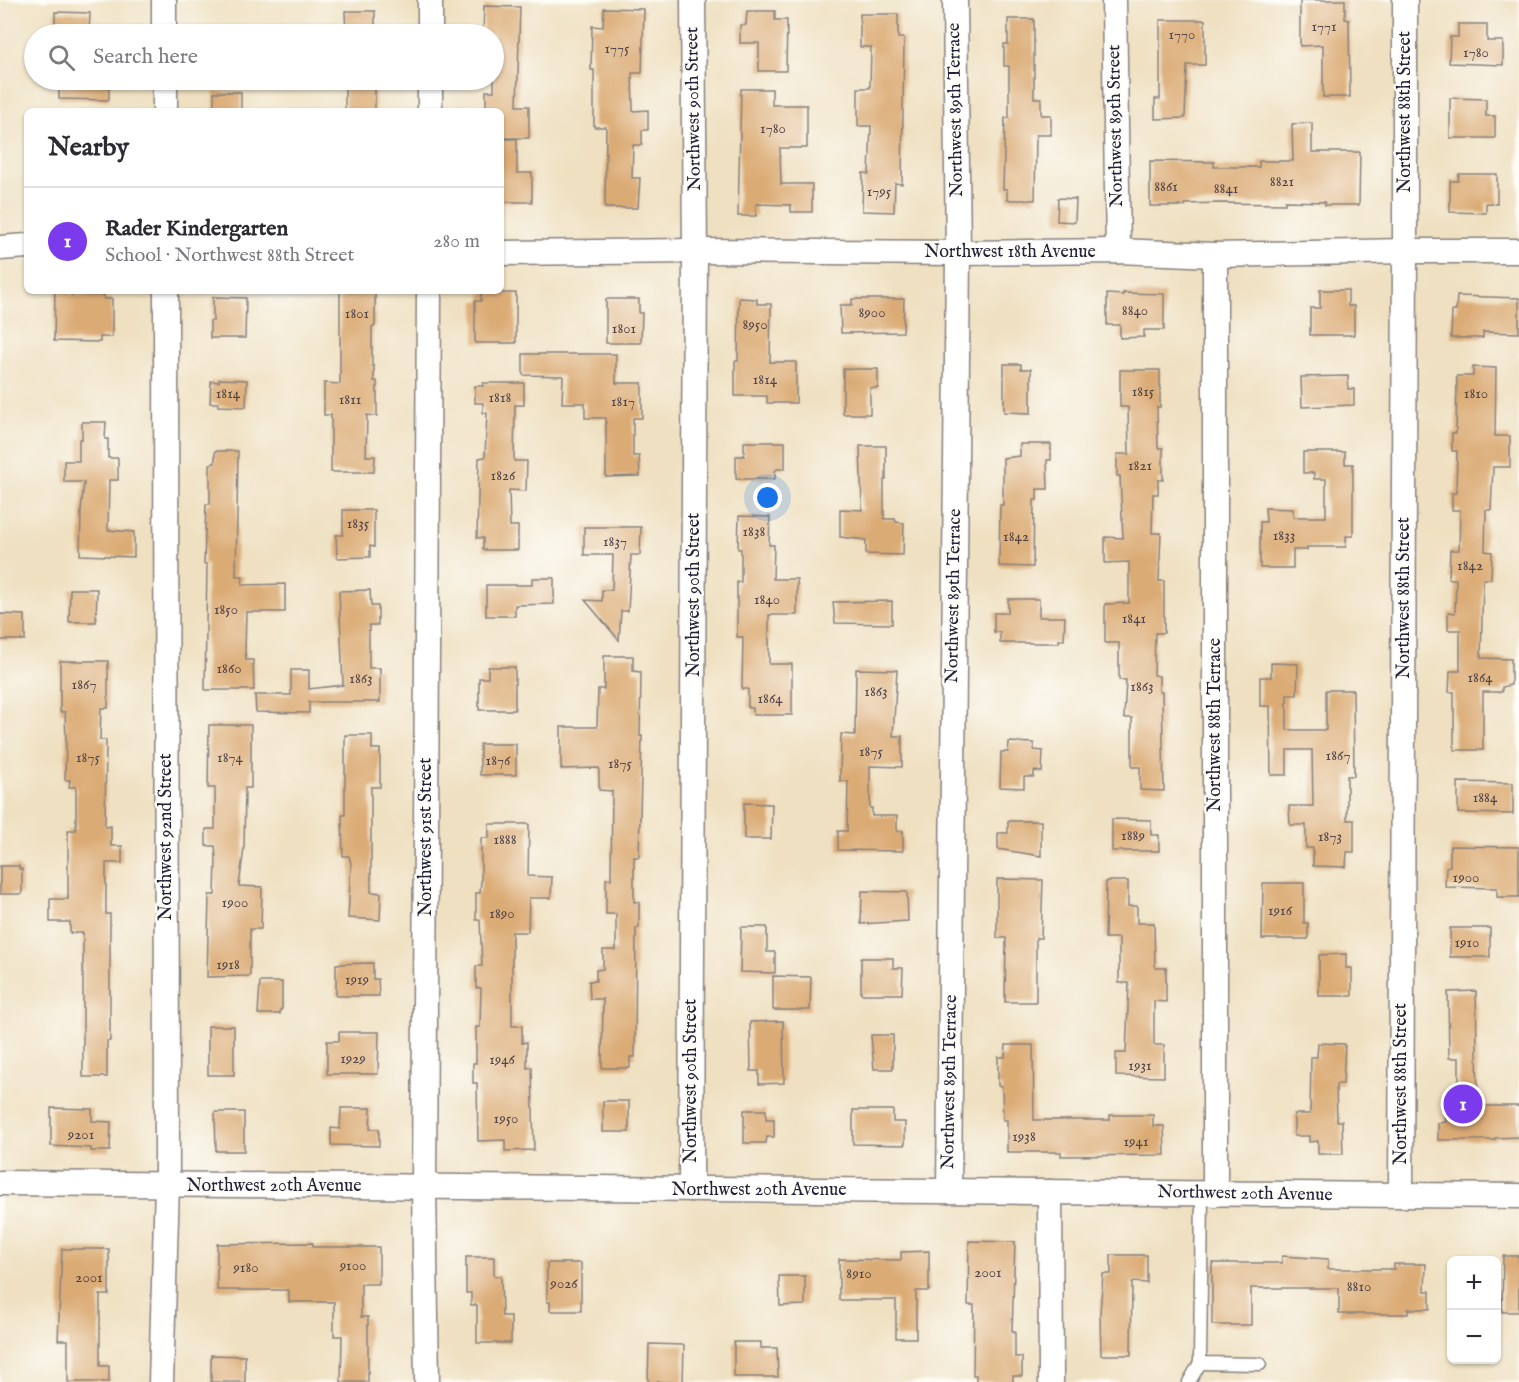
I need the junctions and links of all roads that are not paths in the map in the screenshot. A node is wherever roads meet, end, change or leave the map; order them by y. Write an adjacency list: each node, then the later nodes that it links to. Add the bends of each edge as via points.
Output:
1 (164, 0): 7 (street)
2 (430, 0): 8 (street)
3 (693, 0): 15 (street, Northwest 90th Street)
4 (955, 0): 20 (street, Northwest 89th Terrace)
5 (1114, 0): 16 (street, Northwest 89th Street)
6 (1405, 0): 17 (street, Northwest 88th Street)
7 (164, 24)
8 (430, 24)
9 (165, 90): 11 (street)
10 (430, 90): 12 (street)
11 (165, 108)
12 (430, 108)
13 (24, 246): 14 (street)
14 (0, 248)
15 (695, 251): 19 (street, Northwest 18th Avenue); 20 (street, Northwest 18th Avenue); 27 (street, Northwest 90th Street)
16 (1118, 251): 20 (street, Northwest 18th Avenue); 21 (street, Northwest 18th Avenue)
17 (1406, 251): 18 (street, Northwest 18th Avenue); 21 (street, Northwest 18th Avenue); 31 (street, Northwest 88th Street)
18 (1519, 251)
19 (504, 253)
20 (957, 253): 28 (street, Northwest 89th Terrace)
21 (1215, 255): 30 (street, Northwest 88th Terrace)
22 (166, 294): 25 (street, Northwest 92nd Street)
23 (429, 294): 26 (street, Northwest 91st Street)
24 (0, 1183): 25 (street, Northwest 20th Avenue)
25 (166, 1185): 26 (street, Northwest 20th Avenue); 35 (street, Northwest 92nd Street)
26 (424, 1187): 27 (street, Northwest 20th Avenue); 36 (street, Northwest 91st Street)
27 (691, 1189): 28 (street, Northwest 20th Avenue)
28 (948, 1191): 29 (street, Northwest 20th Avenue)
29 (1050, 1192): 30 (street, Northwest 20th Avenue); 37 (street)
30 (1208, 1194): 31 (street, Northwest 20th Avenue); 33 (lane)
31 (1401, 1195): 32 (street, Northwest 20th Avenue)
32 (1519, 1196)
33 (1200, 1363): 34 (lane); 38 (lane)
34 (1260, 1364)
35 (161, 1382)
36 (427, 1382)
37 (1051, 1382)
38 (1189, 1382)

